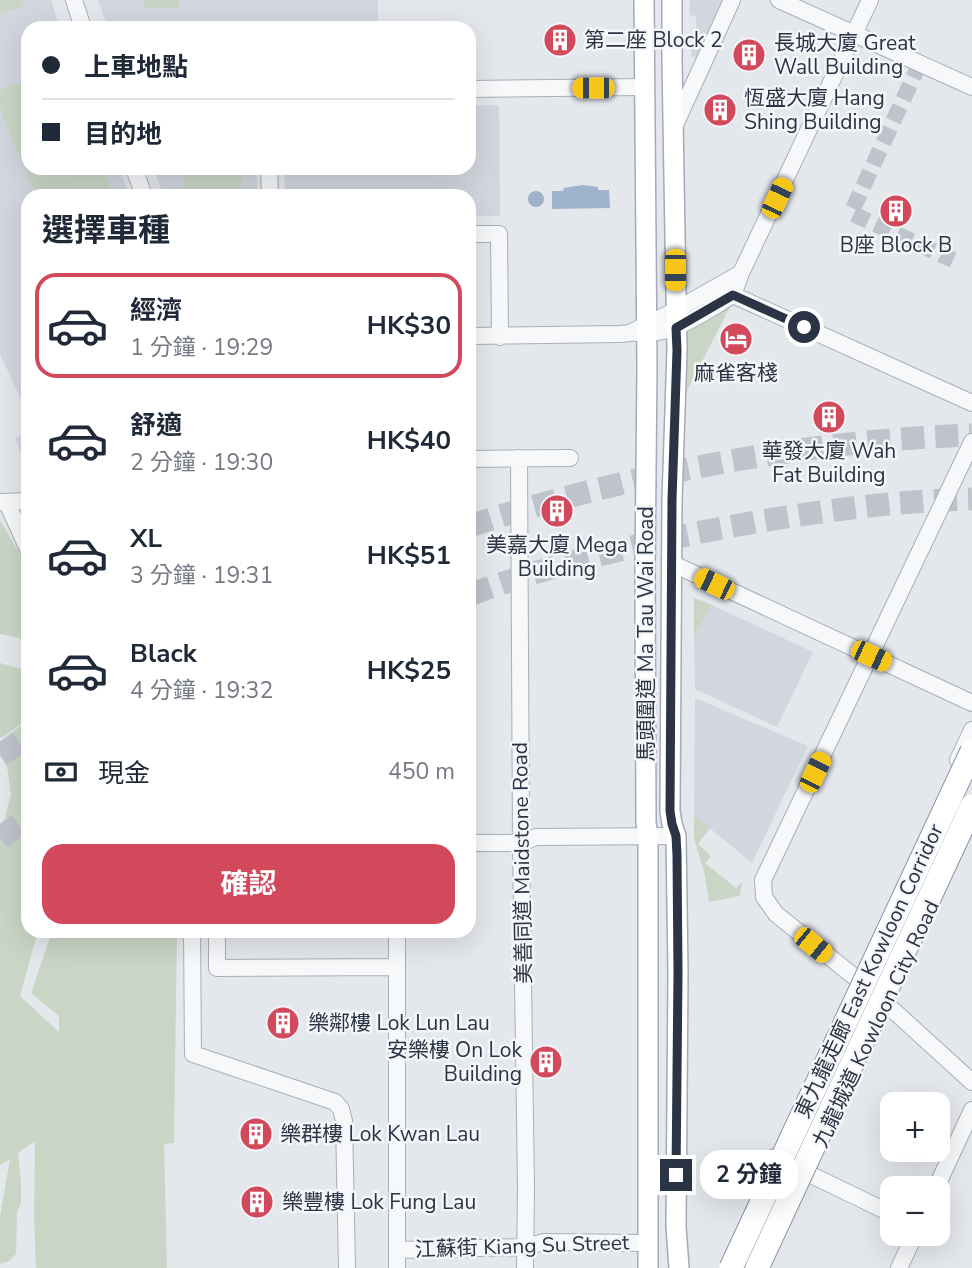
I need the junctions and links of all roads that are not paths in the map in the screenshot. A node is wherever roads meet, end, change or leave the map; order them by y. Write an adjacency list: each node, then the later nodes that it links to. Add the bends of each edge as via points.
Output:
1 (74, 0): 7 (street)
2 (644, 0): 9 (main road, 馬頭圍道 Ma Tau Wai Road)
3 (673, 0): 12 (main road, 馬頭圍道 Ma Tau Wai Road)
4 (733, 0): 12 (street)
5 (779, 0): 8 (street)
6 (870, 0): 8 (street)
7 (81, 21)
8 (855, 33): 10 (street); 14 (street)
9 (644, 87): 11 (street); 17 (main road, 馬頭圍道 Ma Tau Wai Road)
10 (972, 87)
11 (476, 89)
12 (674, 126): 16 (main road, 馬頭圍道 Ma Tau Wai Road)
13 (476, 234): 19 (street, via 499,234)
14 (741, 273): 15 (street); 16 (street)
15 (733, 295): 16 (street); 20 (street)
16 (676, 319): 17 (street); 28 (main road, 馬頭圍道 Ma Tau Wai Road)
17 (641, 330): 19 (street); 35 (main road, 馬頭圍道 Ma Tau Wai Road)
18 (476, 336): 19 (street)
19 (500, 337)
20 (972, 403)
21 (972, 442): 29 (street)
22 (519, 458): 23 (street); 24 (street); 38 (street, 美善同道 Maidstone Road)
23 (570, 458)
24 (476, 459)
25 (3, 503): 26 (street); 27 (street)
26 (21, 504)
27 (21, 536)
28 (671, 563): 29 (street); 36 (main road, 馬頭圍道 Ma Tau Wai Road, via 670,811)
29 (871, 656): 30 (street); 43 (street, via 764,880 764,897 776,914)
30 (972, 702)
31 (972, 730): 43 (street, 九龍城道 Kowloon City Road)
32 (972, 751): 61 (highway, 東九龍走廊 East Kowloon Corridor, bridge)
33 (972, 806): 62 (highway, 東九龍走廊 East Kowloon Corridor, bridge)
34 (972, 818): 44 (street, 九龍城道 Kowloon City Road)
35 (648, 836): 36 (street); 38 (street, via 536,837); 51 (main road, 馬頭圍道 Ma Tau Wai Road)
36 (676, 836): 59 (main road, 馬頭圍道 Ma Tau Wai Road, via 676,1226)
37 (476, 843): 38 (street)
38 (521, 843): 53 (street, 美善同道 Maidstone Road)
39 (192, 938): 55 (street, via 193,1054 335,1102 341,1109)
40 (217, 938): 42 (street, via 217,968)
41 (397, 938): 42 (street)
42 (397, 967): 54 (street)
43 (856, 979): 44 (street); 47 (street, 九龍城道 Kowloon City Road)
44 (886, 1004): 45 (street); 48 (street, 九龍城道 Kowloon City Road)
45 (972, 1082)
46 (972, 1110): 49 (street)
47 (774, 1157): 48 (street); 60 (street, 九龍城道 Kowloon City Road)
48 (807, 1173): 50 (street); 63 (street, 九龍城道 Kowloon City Road)
49 (942, 1176)
50 (880, 1208)
51 (648, 1243): 53 (street, 江蘇街 Kiang Su Street, via 544,1242); 58 (main road, 馬頭圍道 Ma Tau Wai Road)
52 (909, 1246): 64 (street)
53 (525, 1247): 54 (street, 江蘇街 Kiang Su Street); 57 (street, 美善同道 Maidstone Road)
54 (397, 1250): 56 (street)
55 (347, 1268)
56 (397, 1268)
57 (525, 1268)
58 (648, 1268)
59 (680, 1268)
60 (722, 1268)
61 (731, 1268)
62 (757, 1268)
63 (763, 1268)
64 (899, 1268)

